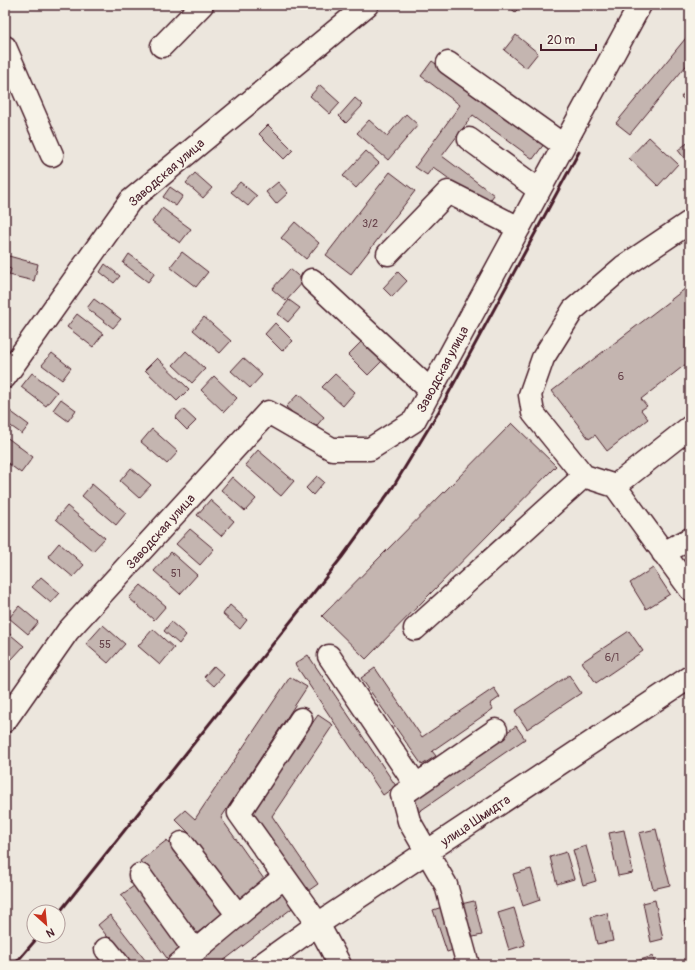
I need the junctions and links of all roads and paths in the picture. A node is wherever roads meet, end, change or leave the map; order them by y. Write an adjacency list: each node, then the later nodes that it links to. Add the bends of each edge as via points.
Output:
1 (202, 5): 4 (street)
2 (367, 5): 15 (street, Заводская улица, via 130,201)
3 (640, 5): 8 (street, Заводская улица)
4 (162, 46)
5 (5, 47): 9 (street)
6 (448, 63): 8 (street)
7 (469, 139): 10 (street)
8 (564, 145): 10 (street, Заводская улица)
9 (52, 155)
10 (539, 190): 12 (street, Заводская улица)
11 (690, 222): 18 (street, via 623,267 574,310 543,358 530,396 533,413)
12 (519, 228): 13 (street, via 448,192); 16 (street, Заводская улица)
13 (388, 254)
14 (312, 280): 16 (street)
15 (5, 377)
16 (430, 390): 27 (street, Заводская улица, via 414,420 370,449 332,450 268,412 68,632)
17 (690, 426): 19 (street)
18 (584, 476): 19 (street); 23 (street)
19 (615, 486): 21 (street)
20 (690, 539): 21 (street)
21 (663, 552): 22 (street)
22 (690, 589)
23 (415, 629)
24 (329, 656): 29 (street)
25 (690, 677): 31 (street, улица Шмидта)
26 (301, 719): 33 (street, via 239,813)
27 (5, 721)
28 (496, 730): 29 (street)
29 (416, 785): 31 (street, via 402,795 409,821)
30 (182, 843): 34 (street)
31 (427, 852): 35 (street, улица Шмидта); 40 (street, via 446,885)
32 (140, 875): 36 (street)
33 (284, 876): 34 (street); 35 (street)
34 (238, 915): 36 (street)
35 (318, 924): 38 (street, улица Шмидта); 39 (street)
36 (195, 951): 37 (street)
37 (178, 965)
38 (262, 965)
39 (340, 965)
40 (468, 965)

